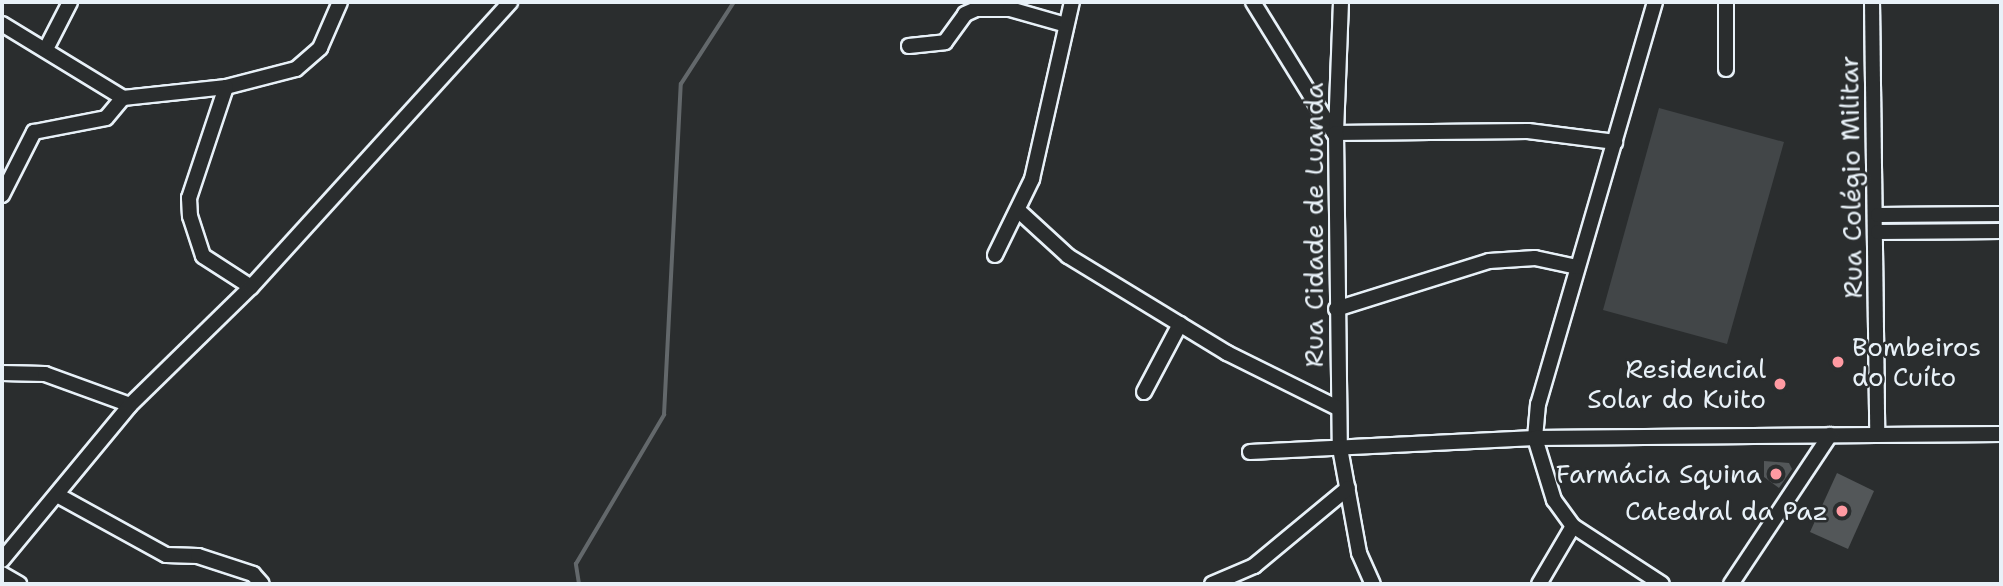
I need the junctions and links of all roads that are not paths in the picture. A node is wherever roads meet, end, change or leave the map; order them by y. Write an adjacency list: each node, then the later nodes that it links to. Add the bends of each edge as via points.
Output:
1 (70, 2): 13 (street)
2 (340, 2): 15 (street, via 311,61)
3 (510, 2): 29 (street)
4 (1072, 2): 11 (street)
5 (1253, 2): 17 (street)
6 (1341, 2): 17 (street, Rua Cidade de Luanda)
7 (1655, 2): 18 (street)
8 (1726, 2): 14 (street)
9 (1872, 2): 23 (street, Rua Colégio Militar)
10 (2, 24): 13 (street)
11 (1066, 25): 12 (street, via 1010,9 976,9 965,14 945,42); 20 (street)
12 (909, 46)
13 (46, 49): 16 (street)
14 (1726, 69)
15 (226, 88): 16 (street); 29 (street, via 189,198 192,234 203,256)
16 (124, 97): 19 (street, via 106,118 34,132)
17 (1336, 133): 18 (street, via 1528,131); 30 (street, Rua Cidade de Luanda)
18 (1615, 142): 28 (street)
19 (2, 195)
20 (1020, 212): 27 (street); 31 (street, via 1068,256)
21 (1941, 214): 22 (street); 23 (street); 24 (street)
22 (2001, 214)
23 (1878, 215): 26 (street, Rua Colégio Militar)
24 (1941, 231): 25 (street); 26 (street)
25 (2001, 231)
26 (1878, 232): 38 (street, Rua Colégio Militar)
27 (995, 255)
28 (1577, 267): 30 (street, via 1535,258 1489,261); 39 (street, via 1538,404)
29 (251, 287): 34 (street)
30 (1336, 309): 35 (street, Rua Cidade de Luanda)
31 (1180, 324): 33 (street); 35 (street)
32 (2, 373): 34 (street, via 45,374)
33 (1144, 392)
34 (130, 405): 43 (street)
35 (1338, 408): 40 (street, Rua Cidade de Luanda)
36 (2001, 434): 38 (street)
37 (1830, 435): 38 (street); 39 (street); 53 (street)
38 (1877, 435)
39 (1535, 438): 40 (street); 44 (street, via 1554,500)
40 (1340, 448): 41 (street); 42 (street, Rua Cidade de Luanda)
41 (1250, 452)
42 (1348, 488): 49 (street, via 1254,566); 50 (street, Rua Cidade de Luanda, via 1359,553)
43 (59, 496): 45 (street); 48 (street, via 166,555 198,556 253,574)
44 (1573, 526): 51 (street); 52 (street)
45 (2, 560)
46 (2, 574): 47 (street)
47 (19, 584)
48 (262, 584)
49 (1212, 584)
50 (1373, 584)
51 (1539, 584)
52 (1662, 584)
53 (1731, 584)

